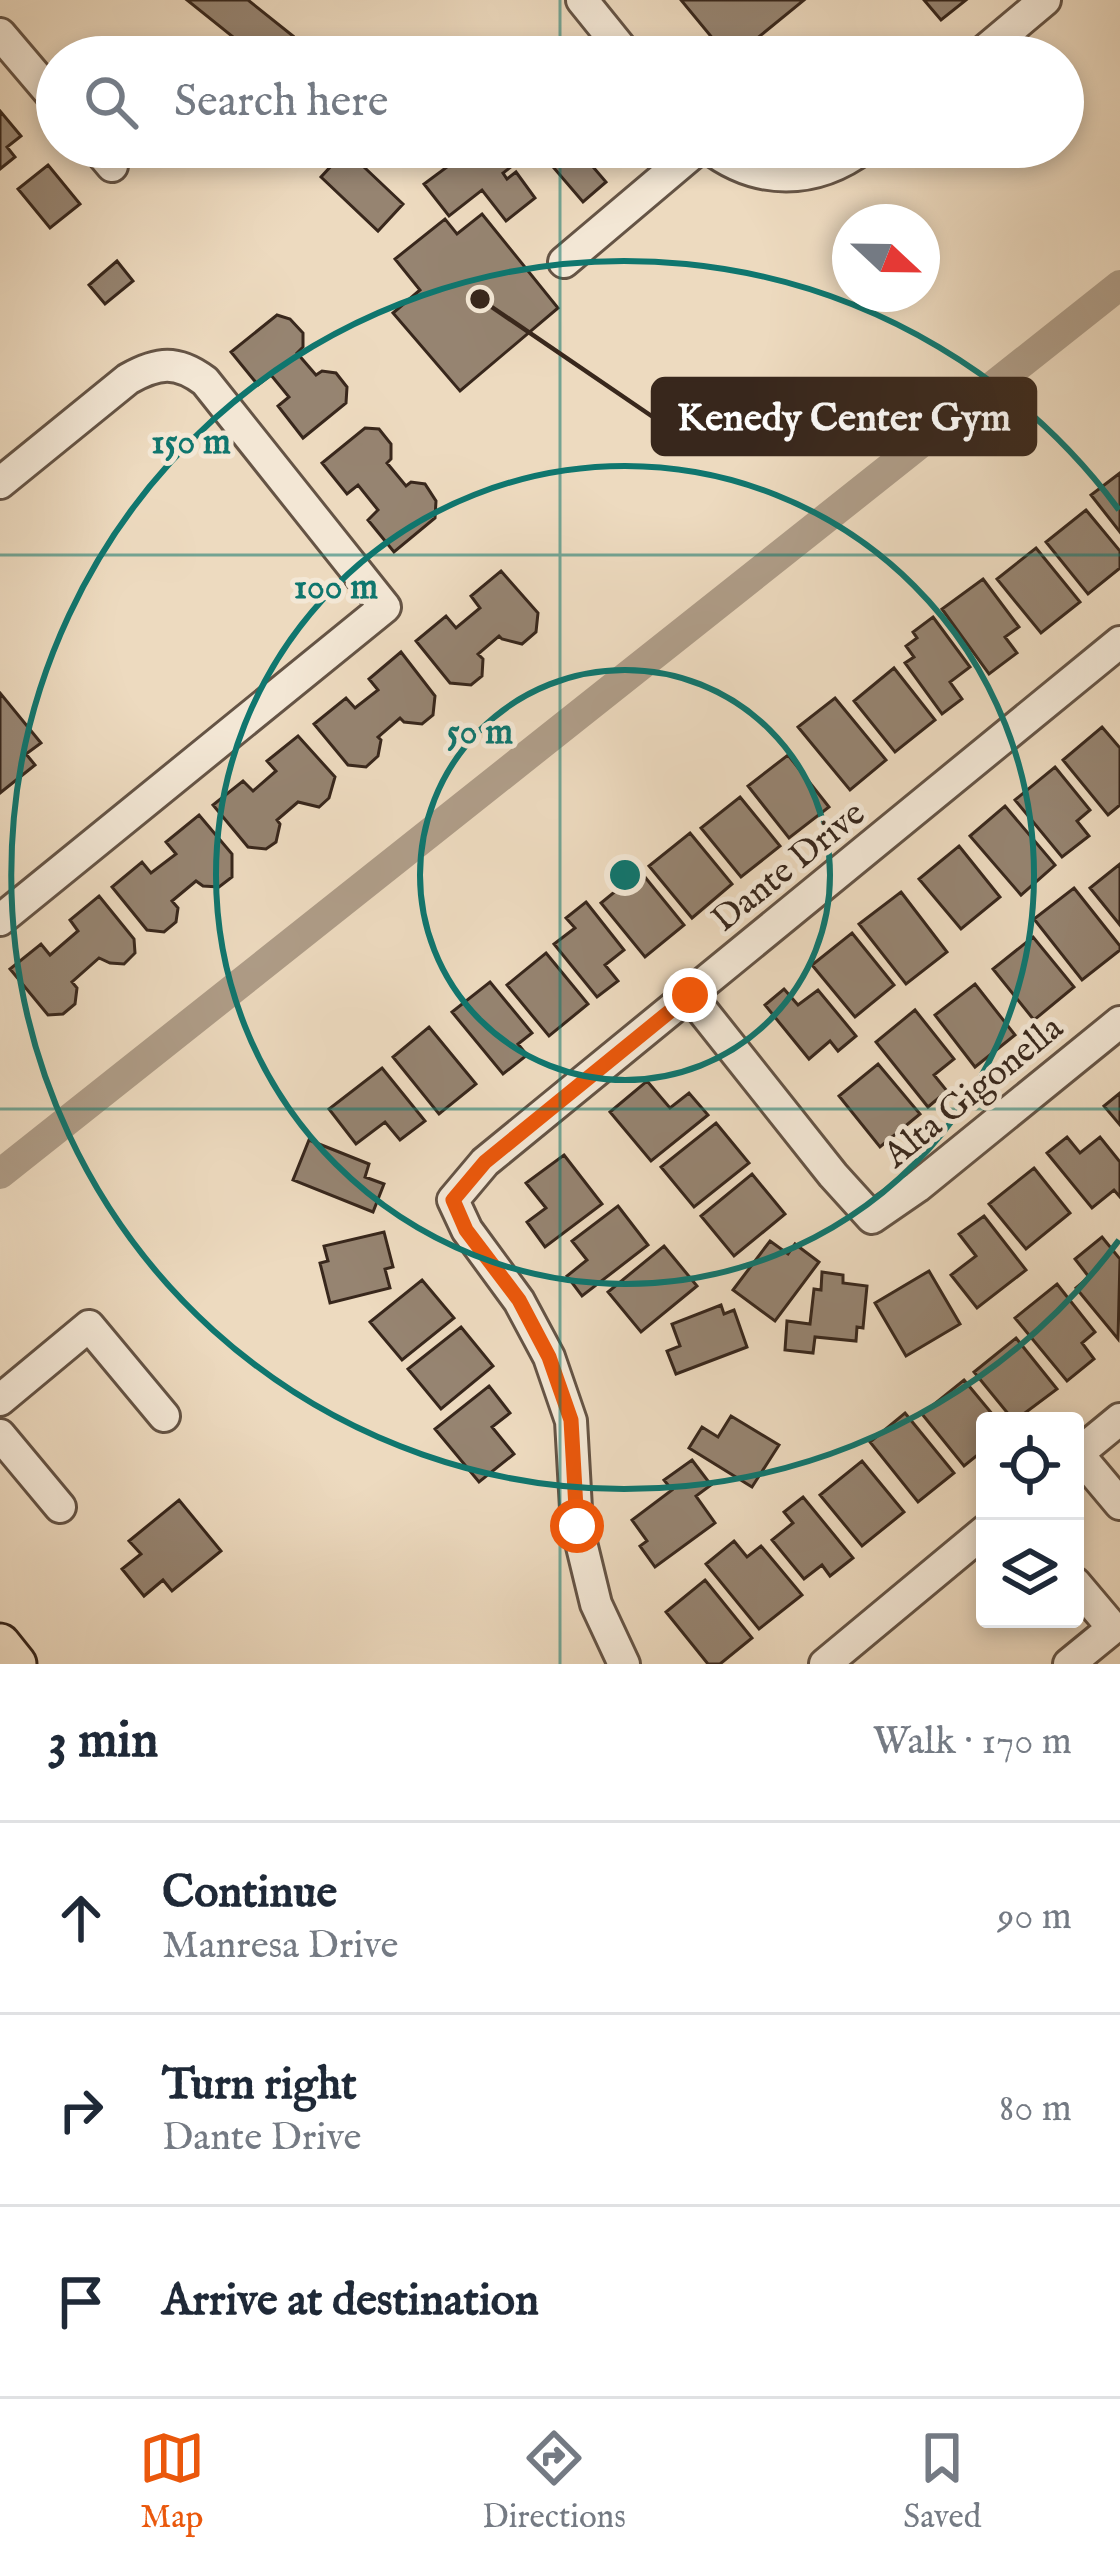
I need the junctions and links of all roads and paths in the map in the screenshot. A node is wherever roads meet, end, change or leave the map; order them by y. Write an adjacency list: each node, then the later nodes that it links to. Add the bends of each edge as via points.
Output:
1 (582, 0): 4 (street)
2 (1045, 0): 5 (street)
3 (0, 34): 6 (street)
4 (611, 36)
5 (1001, 36)
6 (36, 76)
7 (679, 168): 10 (street)
8 (745, 168): 9 (street, via 802,176)
9 (825, 168)
10 (565, 262)
11 (0, 483): 13 (street, via 128,379 148,368 190,369 385,607)
12 (1120, 642): 14 (street, Dante Drive)
13 (0, 920)
14 (690, 995): 15 (street, Alta Gigonella, via 872,1218); 26 (street, Dante Drive, via 485,1162 453,1200 549,1357 571,1420 577,1526 596,1604)
15 (1120, 1022)
16 (0, 1400): 17 (street, via 89,1326)
17 (164, 1416)
18 (1120, 1419): 20 (street)
19 (0, 1435): 23 (street)
20 (1084, 1448)
21 (1084, 1464): 22 (street)
22 (1120, 1504)
23 (60, 1507)
24 (976, 1538): 27 (street)
25 (1084, 1594): 28 (street, via 1113,1628)
26 (623, 1664)
27 (825, 1664)
28 (1069, 1664)

